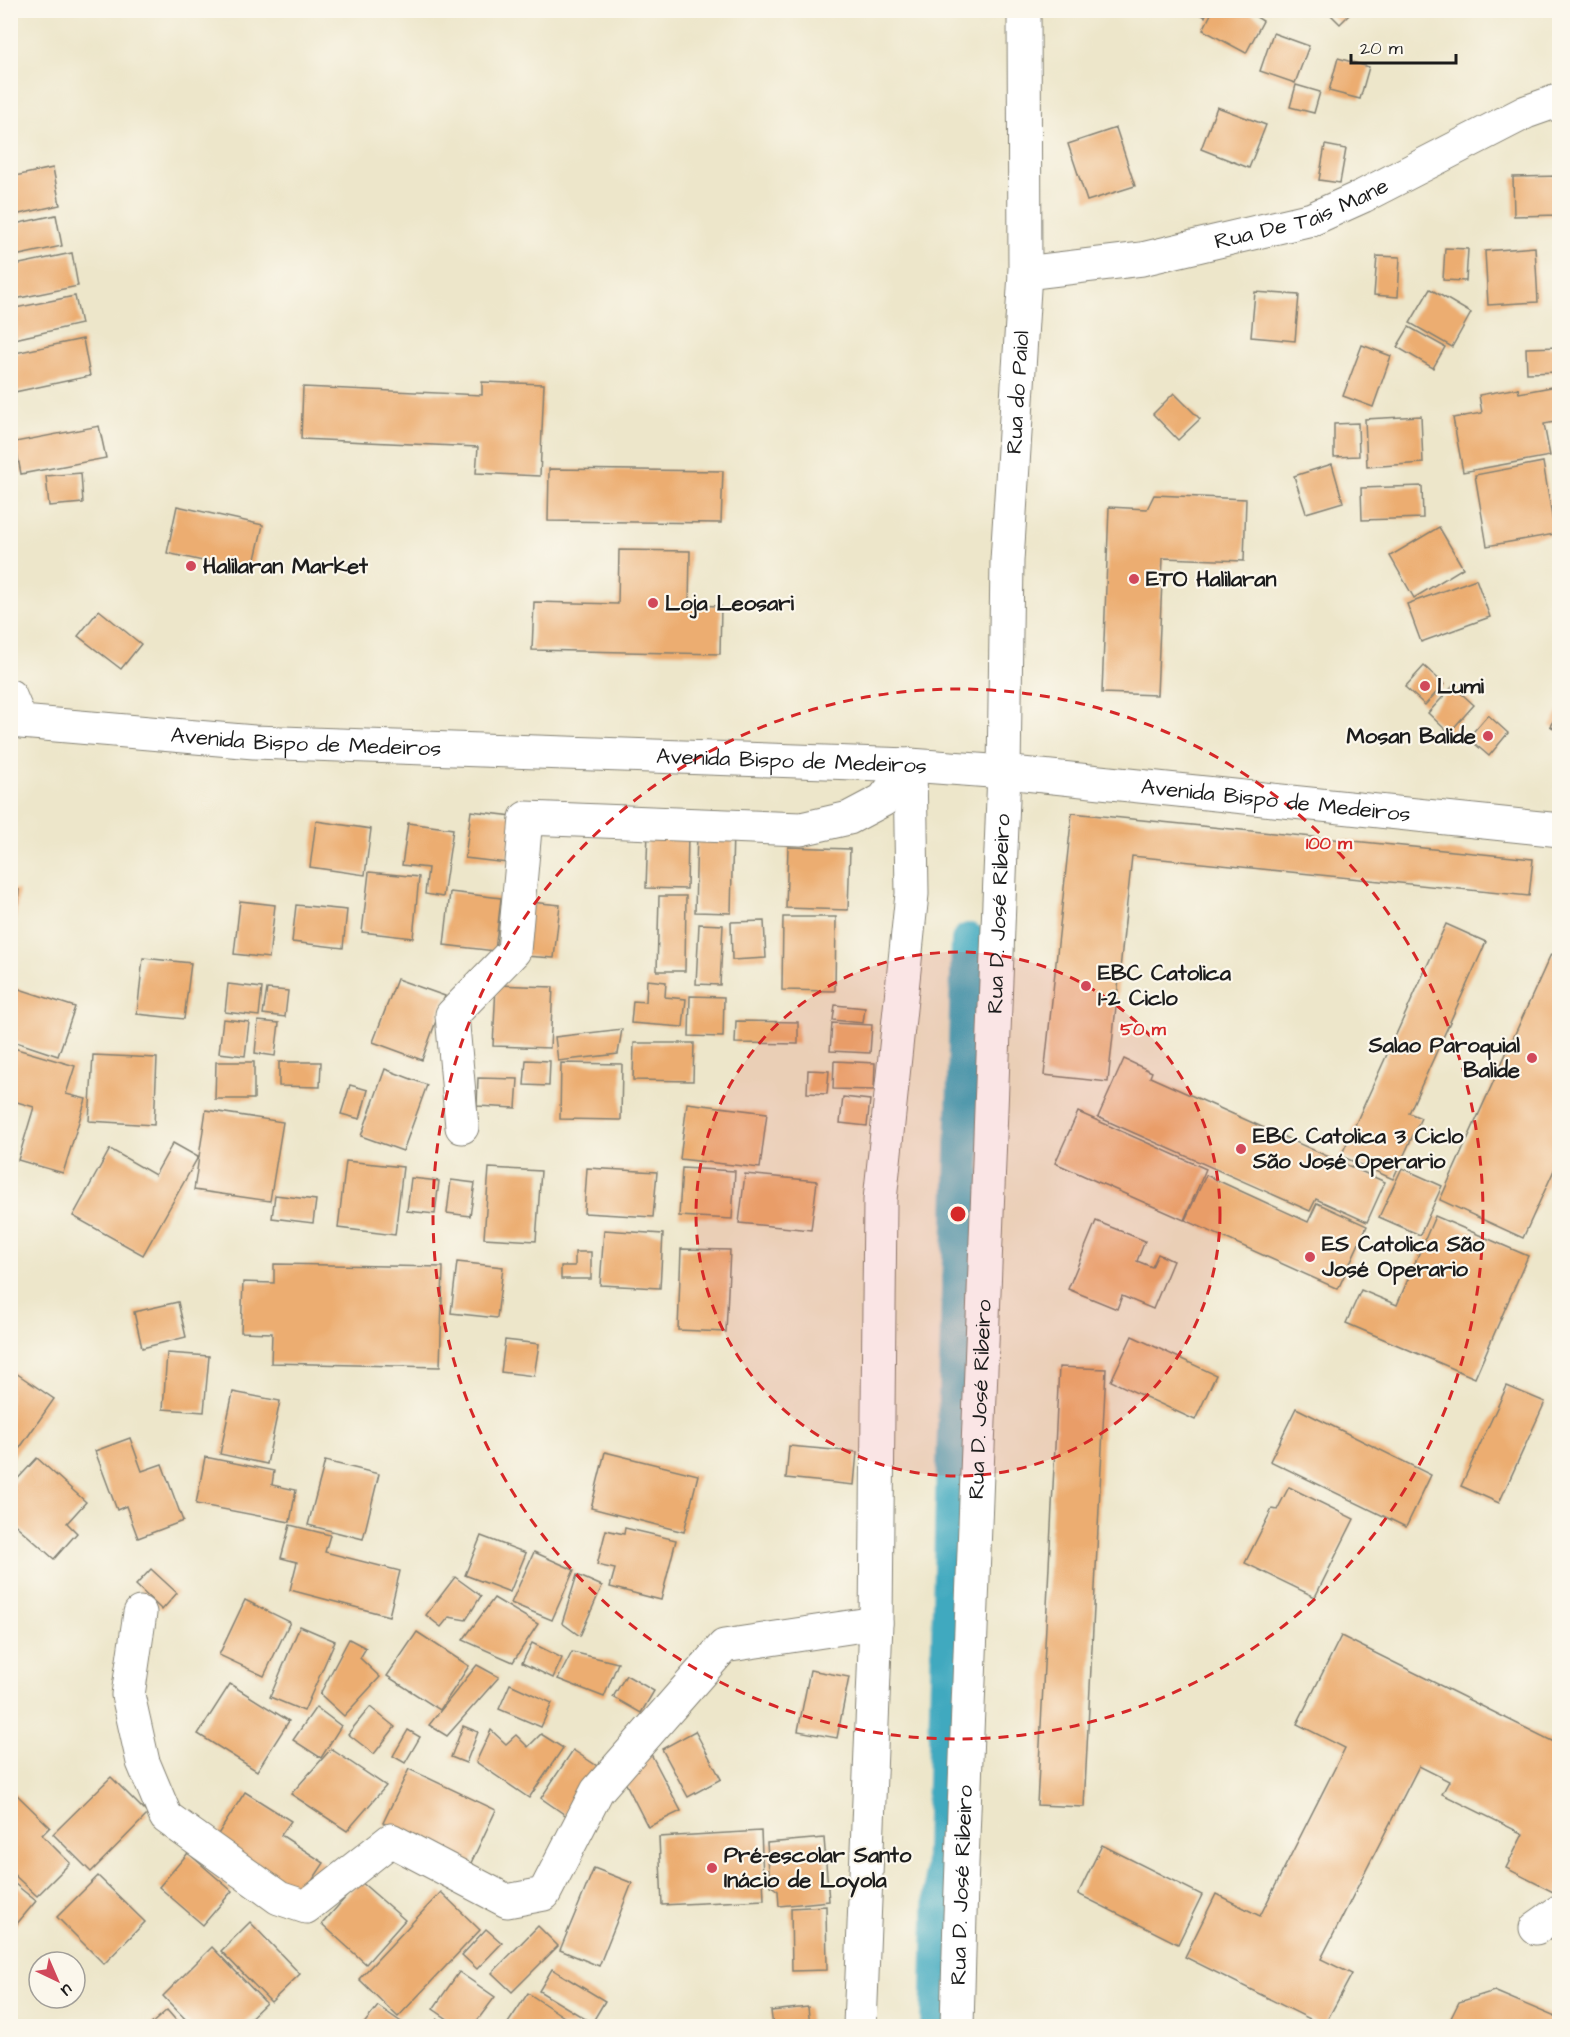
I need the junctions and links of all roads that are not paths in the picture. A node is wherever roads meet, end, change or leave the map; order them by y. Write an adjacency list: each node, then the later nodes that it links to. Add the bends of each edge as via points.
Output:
1 (1024, 10): 3 (street, Rua do Paiol)
2 (1560, 100): 3 (street, Rua De Tais Mane, via 1516,117 1312,219 1142,259)
3 (1024, 273): 6 (street, Rua do Paiol, via 1007,561)
4 (14, 717): 5 (street, Avenida Bispo de Medeiros, via 254,742)
5 (910, 765): 6 (street, Avenida Bispo de Medeiros); 8 (street, via 884,800 849,818 801,829 526,818 514,951 452,1015); 10 (street, via 912,894 880,1200)
6 (1004, 772): 7 (street, Avenida Bispo de Medeiros); 12 (street, Rua D. José Ribeiro)
7 (1560, 831)
8 (462, 1126)
9 (141, 1612): 10 (street, via 128,1695 143,1762 166,1817 279,1898 306,1907 391,1840 507,1901 544,1894 597,1791 724,1646)
10 (876, 1623): 11 (street)
11 (860, 2026)
12 (957, 2026)

